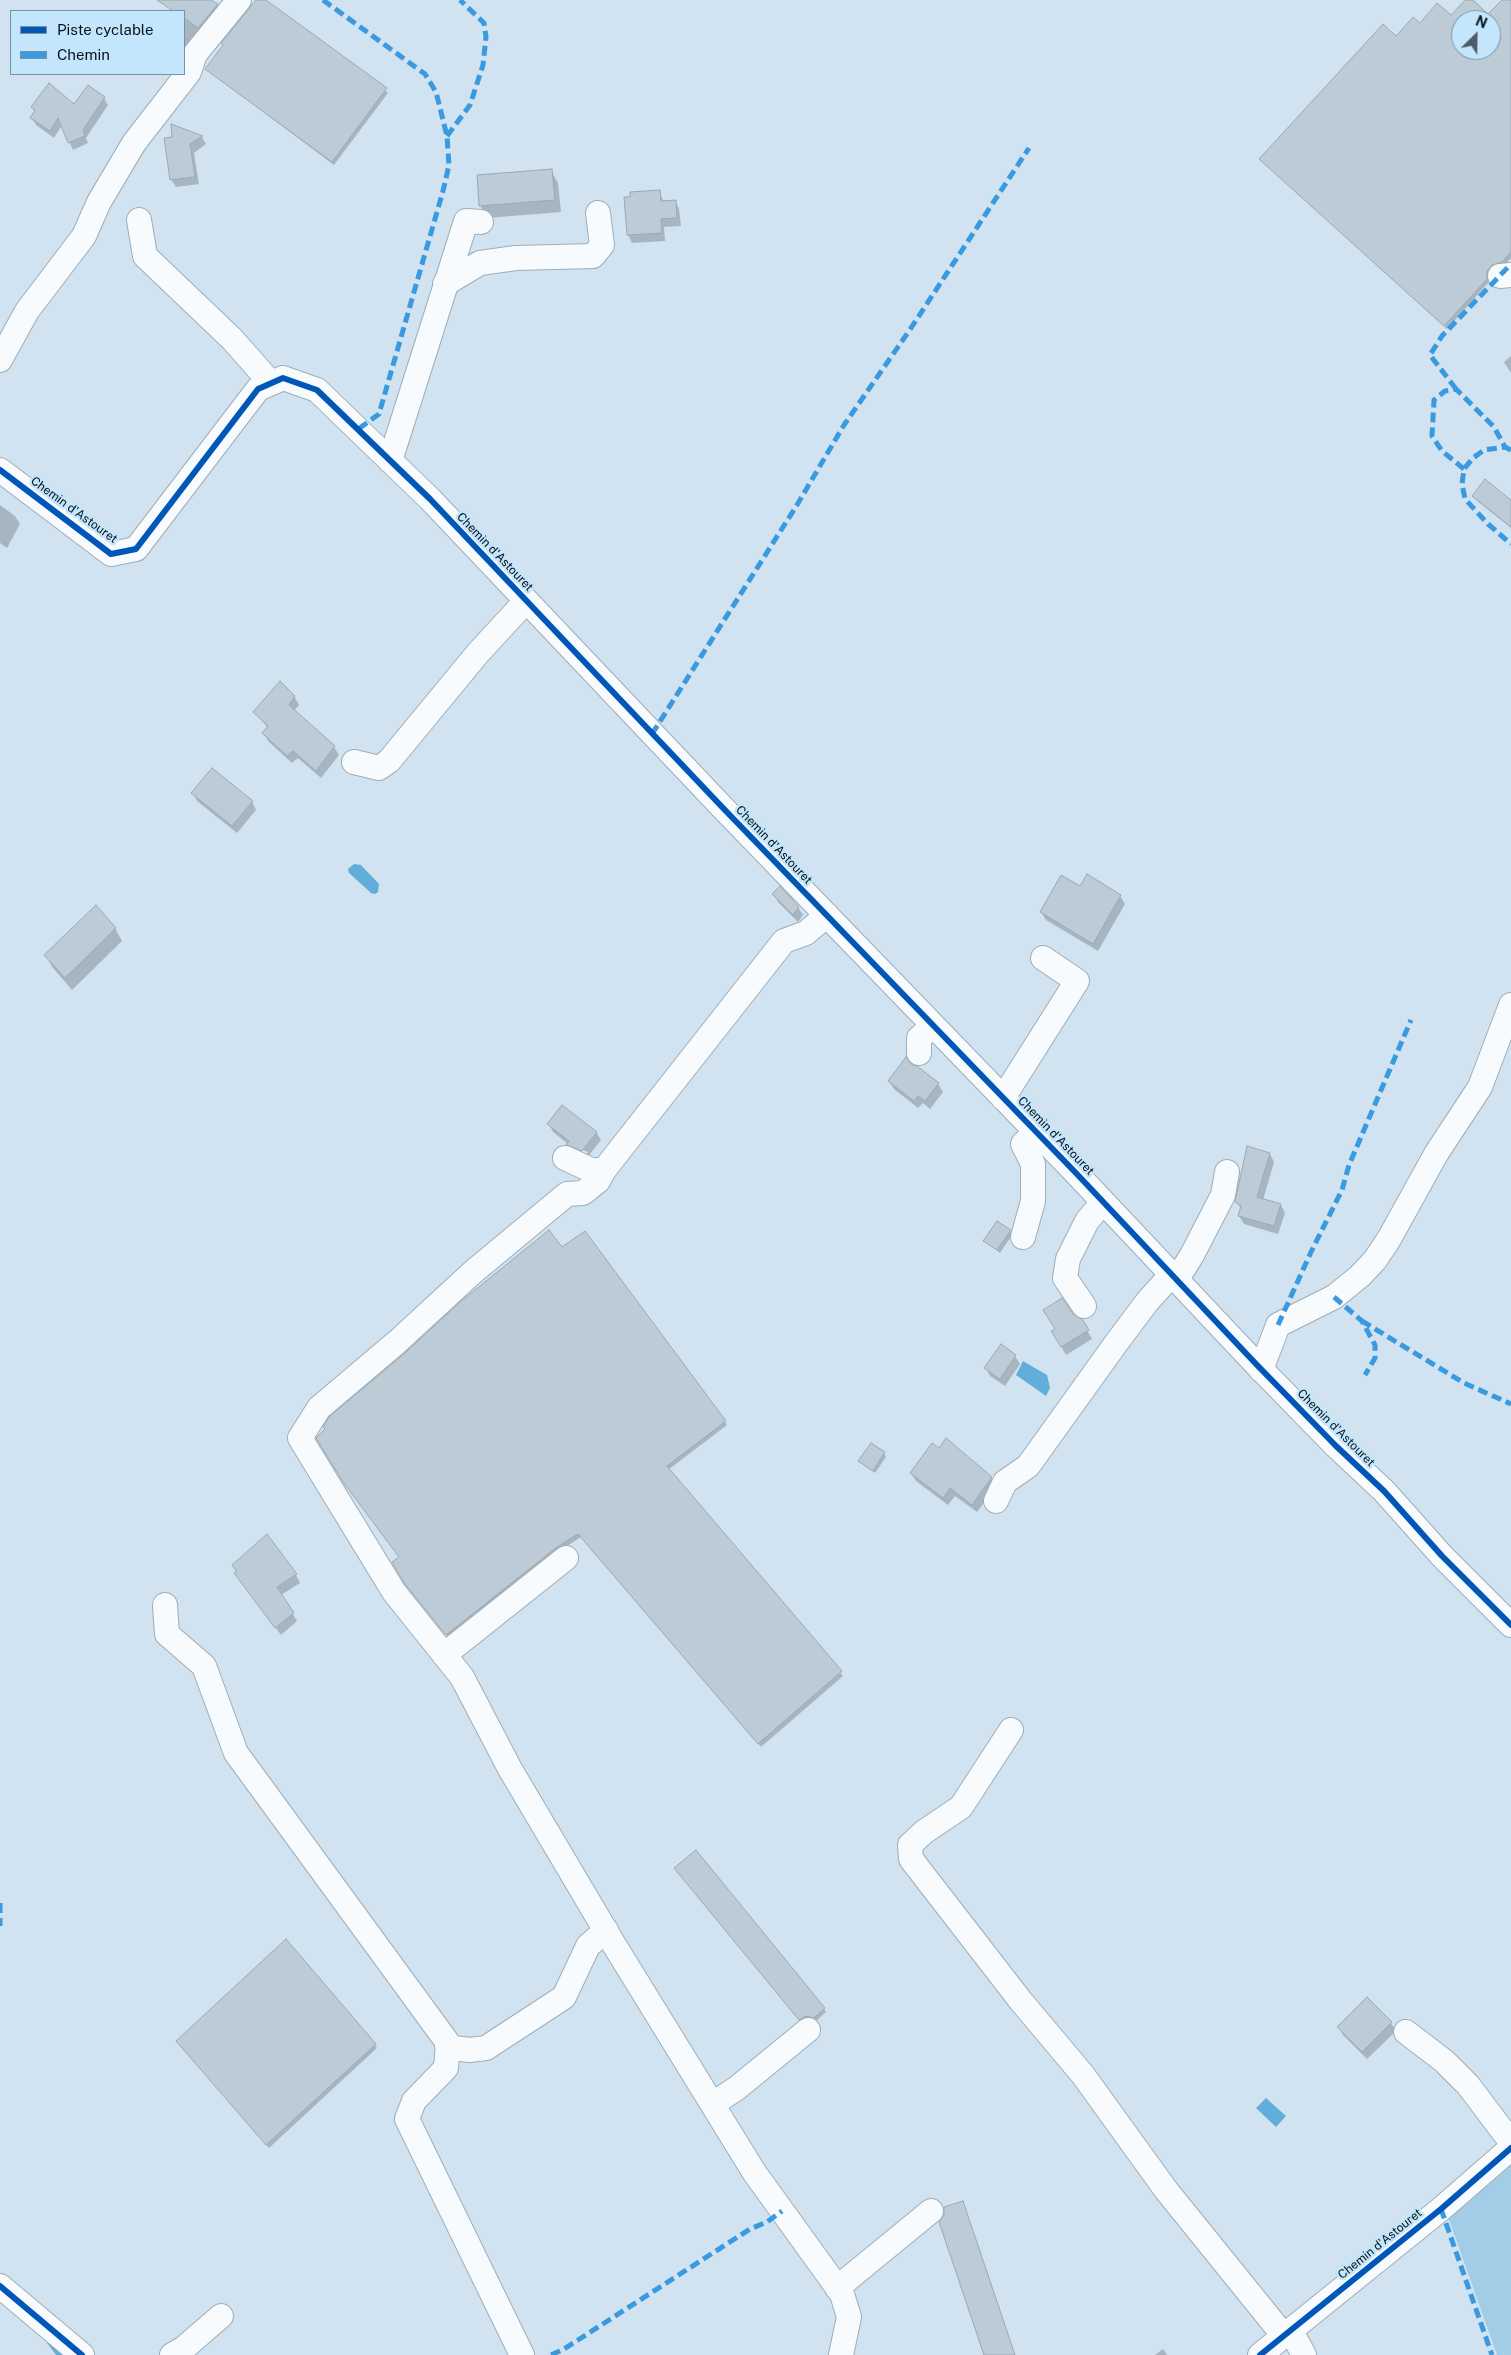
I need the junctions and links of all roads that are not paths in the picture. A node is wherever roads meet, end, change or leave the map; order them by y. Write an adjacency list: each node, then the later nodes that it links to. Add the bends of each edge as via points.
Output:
1 (239, 0): 6 (street, via 195,54 189,72 134,143 99,202 84,236 27,311)
2 (598, 212): 5 (street, via 602,245 593,256 516,258 480,263)
3 (139, 220): 7 (street, via 145,256 232,339)
4 (481, 222): 5 (street, via 466,221)
5 (445, 284): 8 (street)
6 (0, 360)
7 (271, 383): 8 (street, Chemin d'Astouret, via 283,378 317,390); 9 (street, Chemin d'Astouret, via 258,389 136,549 111,554)
8 (390, 461): 10 (street, Chemin d'Astouret)
9 (0, 470)
10 (526, 601): 11 (street, via 478,653 389,761 379,768); 12 (street, Chemin d'Astouret)
11 (354, 762)
12 (827, 915): 15 (street, Chemin d'Astouret); 20 (street, via 806,933 784,941)
13 (1043, 958): 17 (street, via 1077,981)
14 (1511, 1006): 26 (street, via 1480,1087 1436,1154 1375,1260 1334,1297 1278,1325)
15 (933, 1026): 16 (street, via 920,1038); 17 (street, Chemin d'Astouret)
16 (919, 1053)
17 (1003, 1098): 18 (street, Chemin d'Astouret)
18 (1036, 1132): 22 (street, Chemin d'Astouret); 23 (street, via 1023,1144 1033,1164 1032,1201)
19 (565, 1158): 20 (street, via 591,1170)
20 (604, 1170): 31 (street, via 598,1181 583,1193 567,1194 473,1272 319,1408 300,1438 394,1592)
21 (1227, 1172): 24 (street, via 1223,1195 1192,1256)
22 (1103, 1202): 24 (street, Chemin d'Astouret); 25 (street, via 1087,1221 1068,1260 1065,1278)
23 (1023, 1237)
24 (1174, 1277): 26 (street, Chemin d'Astouret); 27 (street, via 1129,1326 1028,1466 1005,1482)
25 (1084, 1306)
26 (1262, 1370): 30 (street, Chemin d'Astouret, via 1384,1491 1442,1556)
27 (996, 1501)
28 (566, 1558): 31 (street)
29 (164, 1605): 36 (street, via 167,1634 204,1666 236,1753 426,2012 448,2043)
30 (1511, 1625)
31 (444, 1655): 33 (street, via 462,1677 510,1769)
32 (1011, 1730): 44 (street, via 961,1807 910,1845 911,1859 1020,2000 1083,2074 1166,2190)
33 (606, 1930): 36 (street, via 588,1946 564,1997 486,2048); 37 (street)
34 (808, 2030): 37 (street, via 737,2088)
35 (1406, 2032): 38 (street, via 1444,2061 1468,2085)
36 (447, 2047): 47 (street, via 446,2068 414,2101 407,2119)
37 (712, 2104): 42 (street, via 754,2172)
38 (1511, 2142)
39 (1511, 2148): 44 (street, Chemin d'Astouret)
40 (931, 2211): 42 (street)
41 (0, 2286): 45 (street)
42 (837, 2288): 48 (street, via 849,2317)
43 (221, 2316): 46 (street)
44 (1287, 2333): 49 (street, Chemin d'Astouret); 50 (street)
45 (82, 2355)
46 (172, 2355)
47 (522, 2355)
48 (841, 2355)
49 (1260, 2355)
50 (1304, 2355)

